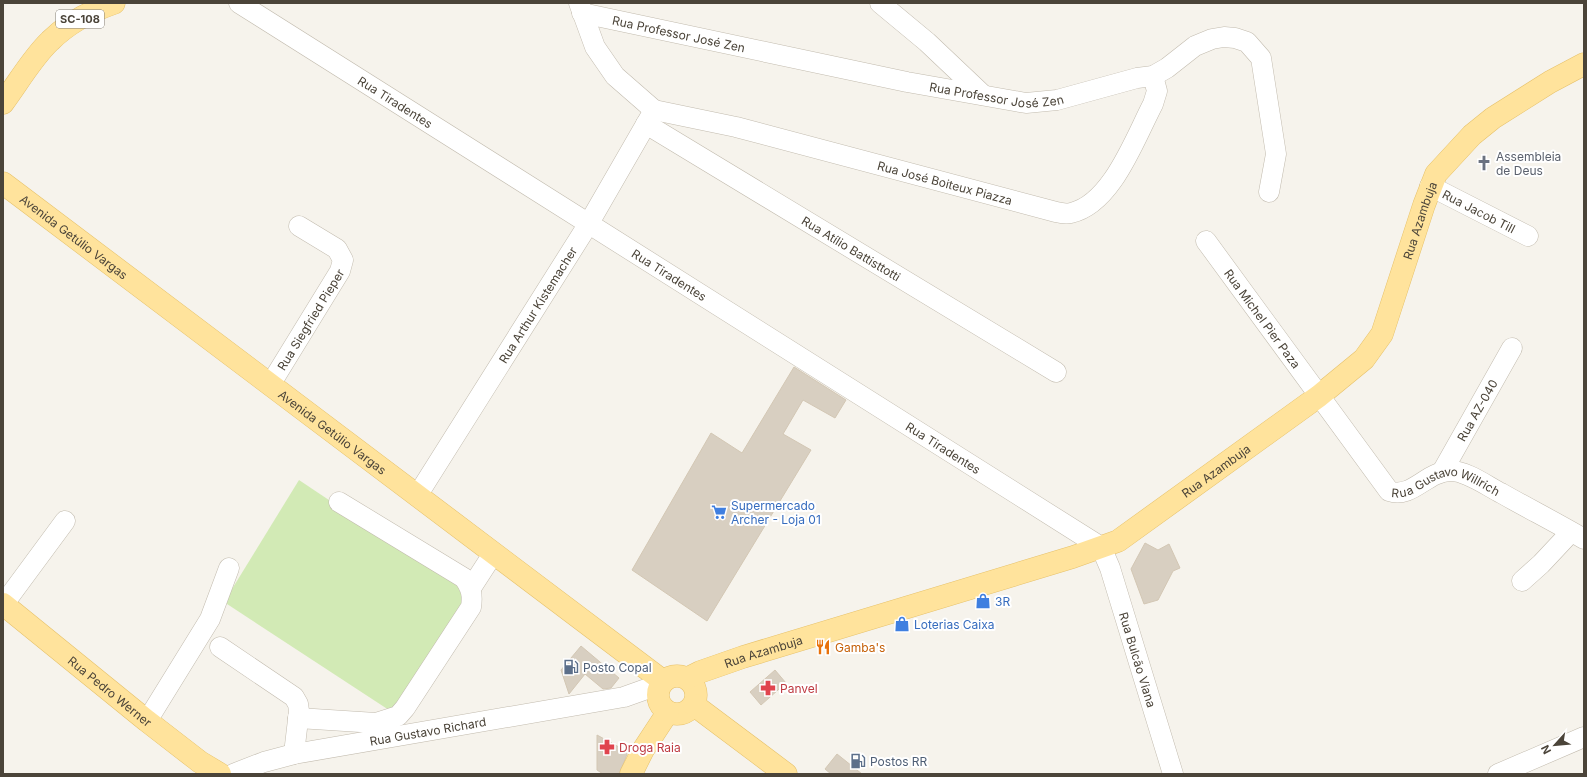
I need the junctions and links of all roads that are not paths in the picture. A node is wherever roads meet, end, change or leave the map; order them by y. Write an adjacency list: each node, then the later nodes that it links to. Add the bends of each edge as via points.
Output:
1 (114, 3): 8 (main road, SC-108, via 87,14 49,41)
2 (239, 3): 13 (street, Rua Tiradentes)
3 (880, 3): 7 (street)
4 (581, 8): 7 (street, Rua Professor José Zen, via 907,82); 9 (street, Rua Atílio Battisttotti, via 595,47 614,76)
5 (1584, 64): 11 (main road, Rua Azambuja, via 1528,96 1472,135 1446,161)
6 (1153, 76): 7 (street, Rua Professor José Zen, via 1026,103); 9 (street, Rua José Boiteux Piazza, via 1157,91 1153,104 1115,179 1098,200 1070,214 736,126); 12 (street, Rua Professor José Zen, via 1195,46 1212,40 1235,38 1247,42 1255,49 1261,58 1276,154)
7 (984, 95)
8 (3, 103)
9 (650, 117): 13 (street, Rua Arthur Kistemacher); 18 (street, Rua Atílio Battisttotti)
10 (3, 183): 19 (main road, Avenida Getúlio Vargas)
11 (1430, 186): 15 (street, Rua Jacob Till); 20 (main road, Rua Azambuja, via 1382,334 1364,359)
12 (1270, 192)
13 (589, 223): 22 (street, Rua Arthur Kistemacher); 26 (street, Rua Tiradentes)
14 (299, 226): 19 (street, Rua Siegfried Pieper, via 336,248 343,260 340,271)
15 (1528, 236)
16 (1206, 240): 20 (street, Rua Michel Pier Paza)
17 (1512, 348): 21 (street, Rua AZ-040)
18 (1056, 372)
19 (270, 385): 22 (main road, Avenida Getúlio Vargas)
20 (1320, 396): 21 (street, Rua Gustavo Willrich, via 1389,491 1403,492 1432,474); 26 (main road, Rua Azambuja, via 1118,541)
21 (1442, 472): 25 (street, Rua Gustavo Willrich, via 1452,471 1466,475)
22 (417, 496): 27 (main road, Avenida Getúlio Vargas)
23 (339, 502): 30 (street, via 464,578)
24 (65, 521): 31 (street)
25 (1577, 536): 29 (street)
26 (1101, 547): 33 (main road, Rua Azambuja, via 743,657); 44 (street, Rua Bulcão Viana, via 1113,577)
27 (493, 554): 30 (street); 34 (main road, Avenida Getúlio Vargas)
28 (229, 568): 37 (street, via 210,619)
29 (1522, 580)
30 (471, 588): 36 (street, via 471,607 398,716 376,723)
31 (3, 605): 37 (main road, Rua Pedro Werner)
32 (220, 647): 36 (street, via 294,697 298,704)
33 (688, 678): 34 (main road, via 672,676); 35 (main road, via 696,690)
34 (660, 692): 35 (main road, via 676,714 683,714); 39 (street, Rua Gustavo Richard, via 655,680 652,687 624,697); 42 (main road, via 643,750)
35 (694, 704): 43 (main road)
36 (298, 718): 39 (street)
37 (147, 721): 40 (main road, Rua Pedro Werner, via 200,762)
38 (1584, 737): 45 (street)
39 (294, 754): 41 (street, Rua Gustavo Richard)
40 (220, 774)
41 (233, 774)
42 (631, 774)
43 (786, 774)
44 (1173, 774)
45 (1498, 774)

